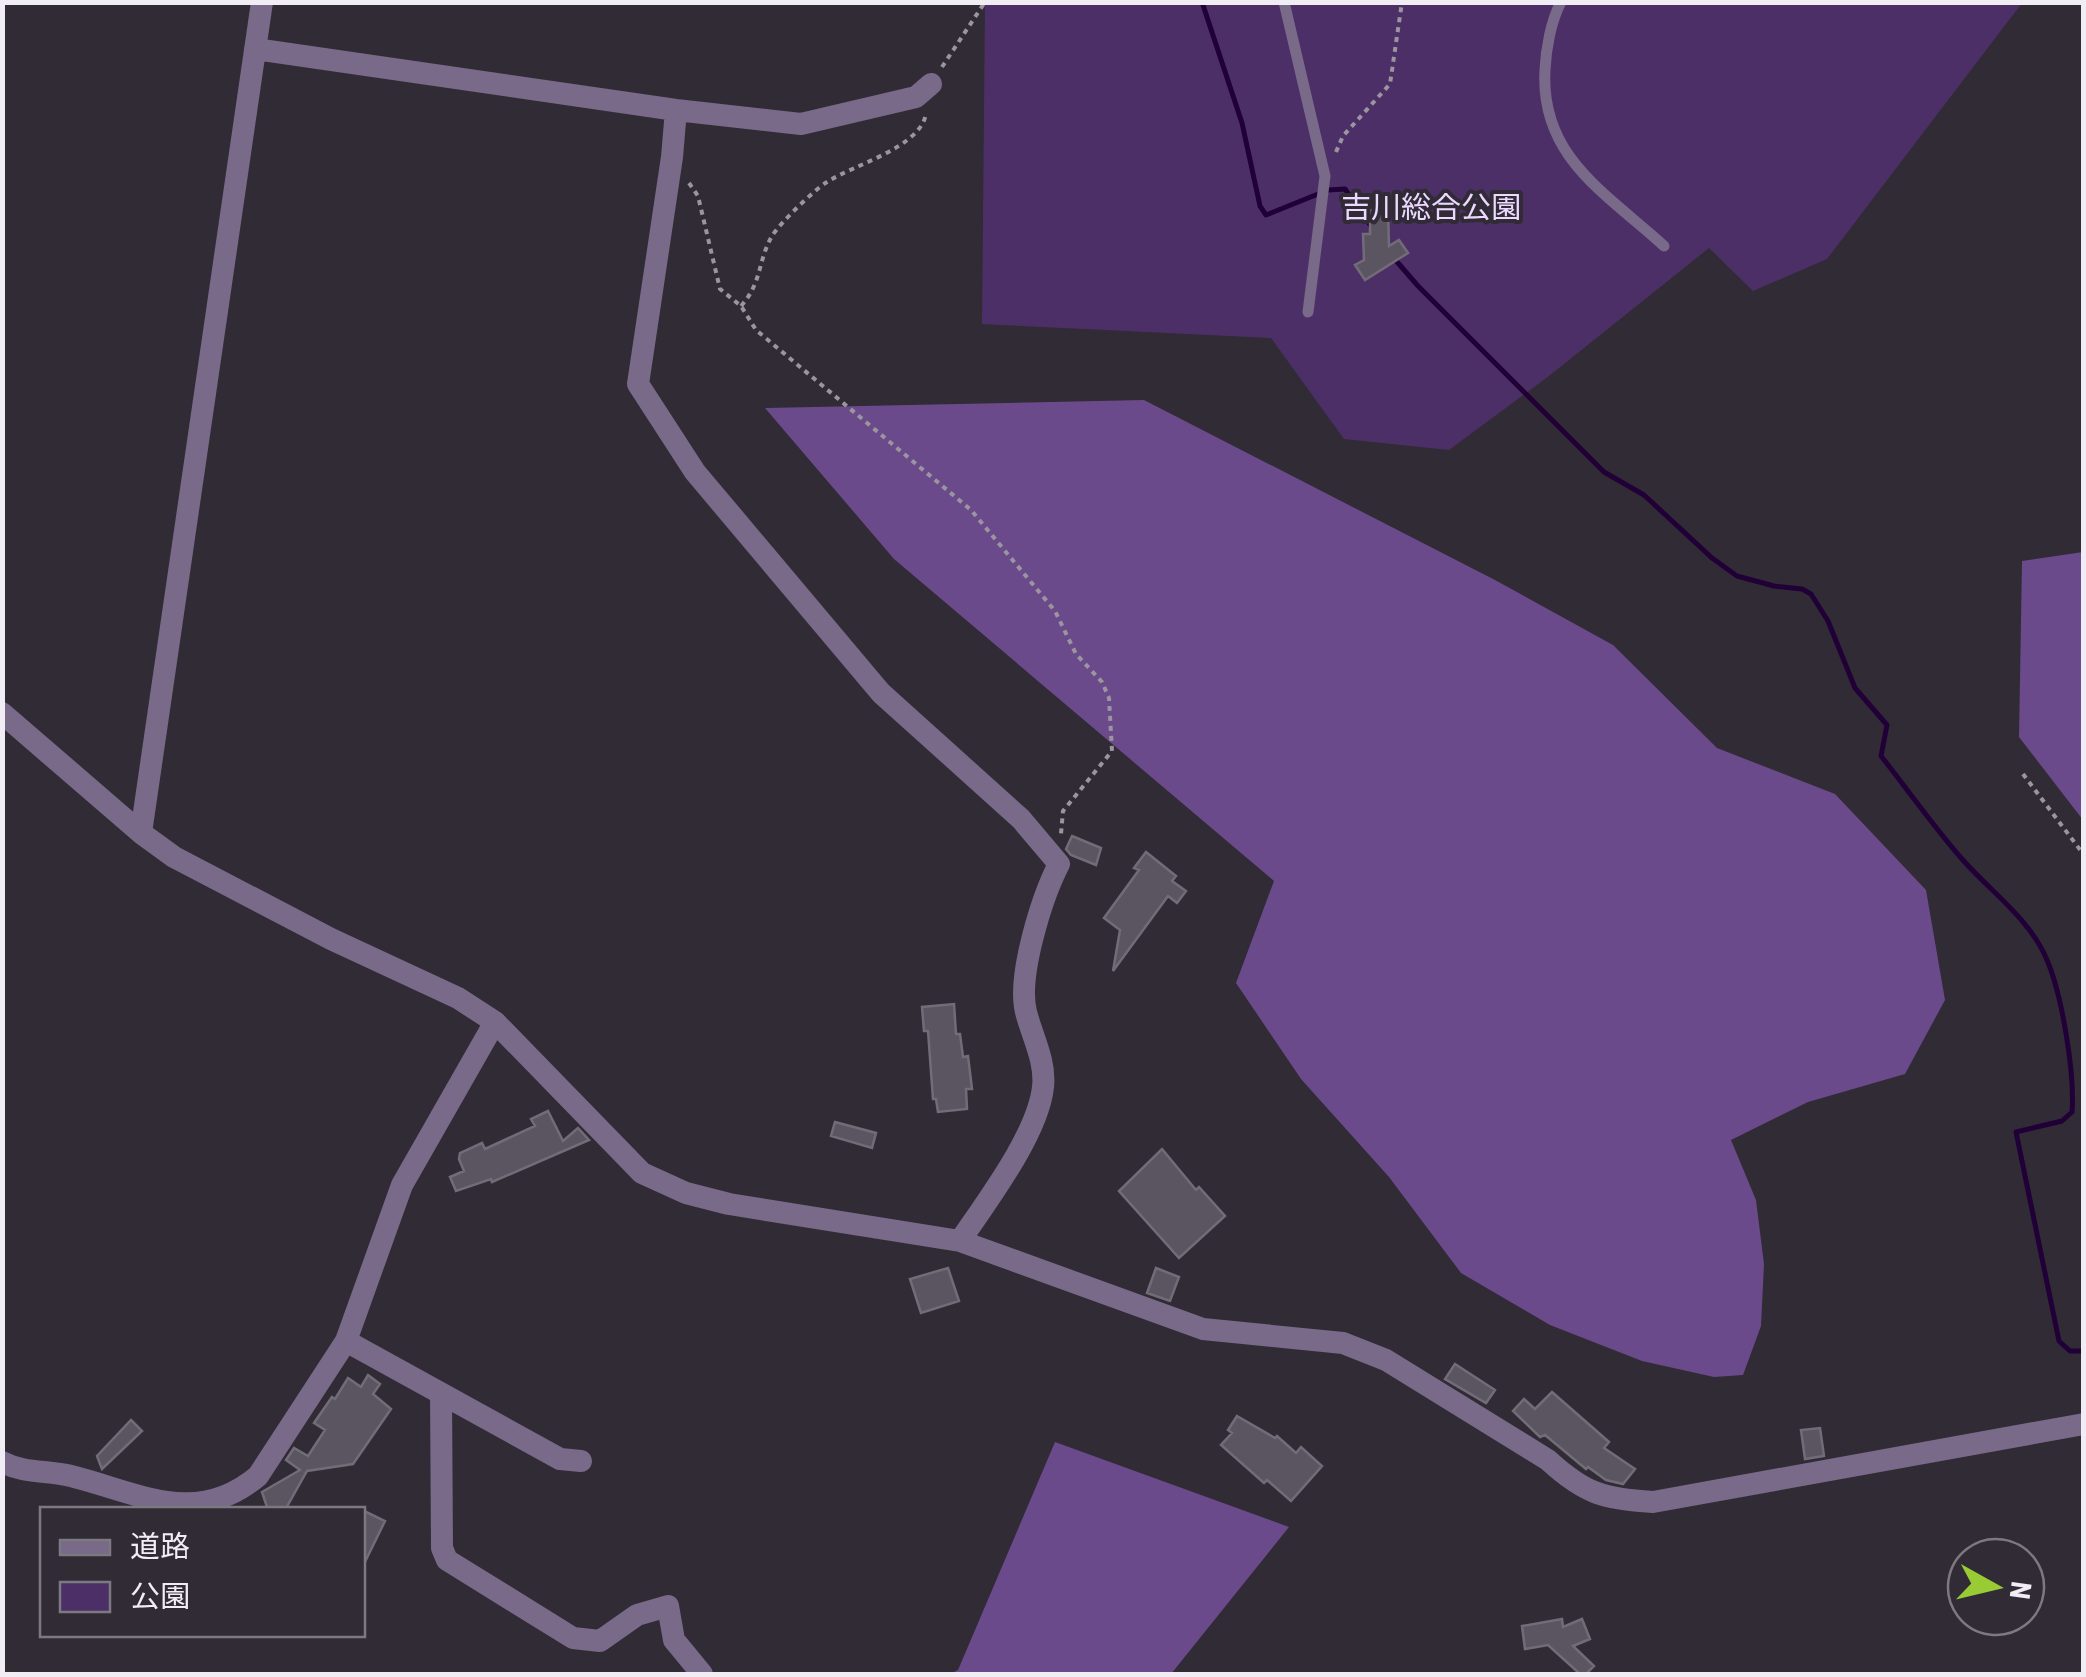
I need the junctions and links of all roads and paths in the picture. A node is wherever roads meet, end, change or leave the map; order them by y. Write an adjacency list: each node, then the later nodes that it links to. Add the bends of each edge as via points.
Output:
1 (262, 2): 6 (street)
2 (986, 2): 7 (path)
3 (1284, 2): 10 (lane)
4 (1402, 2): 10 (path, via 1390,84 1343,136)
5 (1561, 2): 11 (lane, via 1545,57 1543,98 1553,133 1578,168)
6 (255, 48): 8 (street); 16 (street)
7 (930, 84): 8 (street, via 916,97 801,124); 12 (path, via 925,121 899,146 826,183 772,236 754,292)
8 (676, 110): 9 (street)
9 (672, 157): 12 (path, via 698,196 720,289); 18 (street, via 638,384 694,472 881,692 1021,819)
10 (1326, 176): 13 (lane)
11 (1664, 246)
12 (741, 306): 18 (path, via 756,330 971,510 1055,611 1076,654 1102,682 1112,751 1063,812)
13 (1308, 312)
14 (2, 713): 16 (street)
15 (2023, 774): 17 (path)
16 (141, 834): 19 (street)
17 (2084, 854)
18 (1059, 864): 20 (street, via 1024,982 1024,1008 1043,1069 1036,1118)
19 (495, 1022): 20 (street, via 642,1173 729,1204); 21 (street, via 402,1184)
20 (960, 1241): 23 (street, via 1203,1329 1343,1343 1386,1360 1608,1499 1653,1502)
21 (346, 1342): 22 (street); 25 (street, via 258,1476 204,1504 166,1504)
22 (440, 1394): 24 (street, via 560,1460); 26 (street, via 447,1560 573,1638 600,1641 637,1615 668,1606 674,1640)
23 (2084, 1424)
24 (581, 1461)
25 (2, 1462)
26 (702, 1674)

